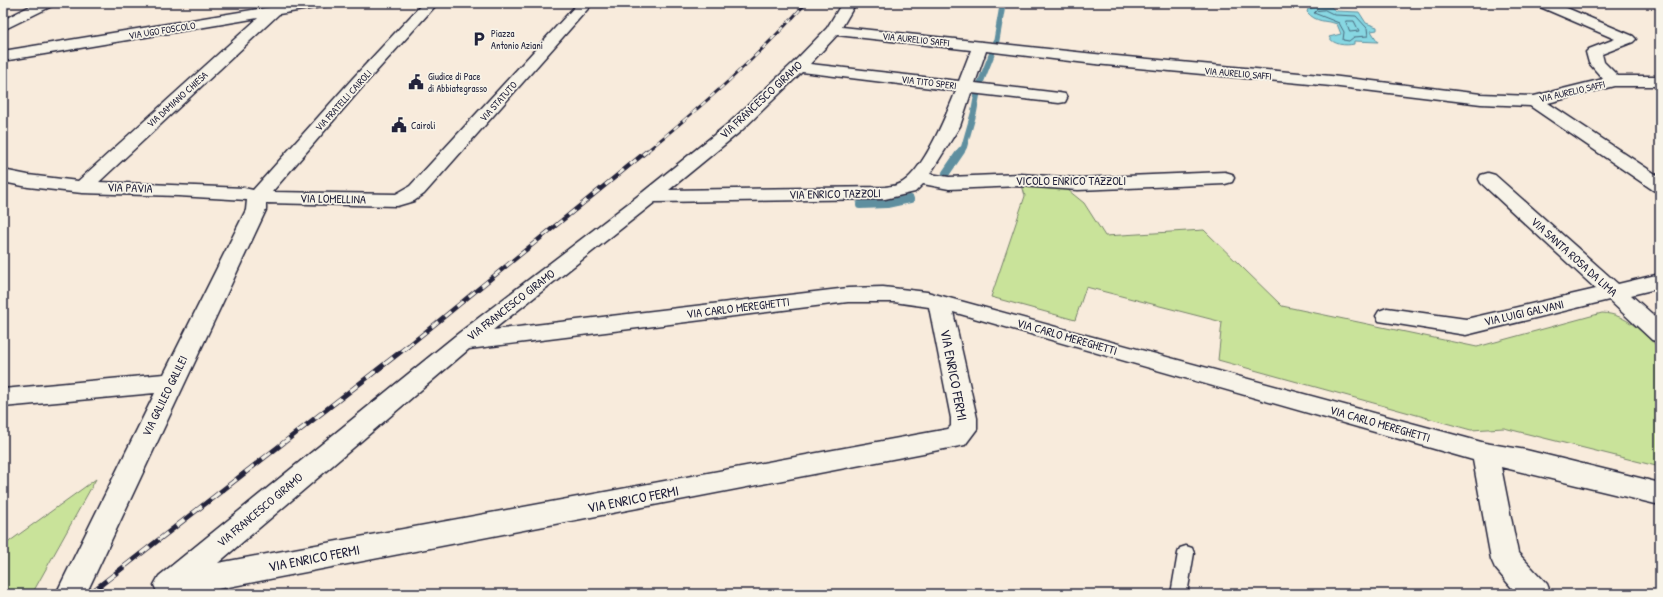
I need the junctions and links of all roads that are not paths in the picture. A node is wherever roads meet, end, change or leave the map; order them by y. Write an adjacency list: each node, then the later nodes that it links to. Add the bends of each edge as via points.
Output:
1 (39, 3): 9 (street)
2 (47, 3): 10 (street)
3 (321, 3): 8 (street, VIA UGO FOSCOLO)
4 (431, 3): 29 (street, VIA FRATELLI CAIROLI)
5 (586, 3): 30 (street, VIA STATUTO, via 417,190)
6 (849, 3): 11 (street, VIA FRANCESCO GIRAMO)
7 (1543, 3): 15 (street, via 1628,39 1594,52 1597,63)
8 (273, 12): 13 (street, VIA UGO FOSCOLO); 27 (street, VIA DAMIANO CHIESA)
9 (3, 17)
10 (3, 26)
11 (833, 30): 12 (street, VIA AURELIO SAFFI); 14 (street, VIA FRANCESCO GIRAMO)
12 (980, 46): 18 (street, VIA ENRICO TAZZOLI); 21 (street, VIA AURELIO SAFFI, via 1481,98)
13 (3, 56)
14 (798, 66): 18 (street, VIA TITO SPERI); 28 (street, VIA FRANCESCO GIRAMO, via 735,127)
15 (1614, 81): 17 (street, VIA AURELIO SAFFI); 21 (street, VIA AURELIO SAFFI)
16 (1660, 81): 17 (street, VIA AURELIO SAFFI)
17 (1642, 82): 19 (street)
18 (964, 86): 20 (street, VIA TITO SPERI); 23 (street, VIA ENRICO TAZZOLI, via 951,126 928,166)
19 (1660, 91)
20 (1059, 98)
21 (1534, 100): 26 (street)
22 (3, 176): 27 (street, VIA PAVIA, via 28,182)
23 (918, 178): 24 (street, VICOLO ENRICO TAZZOLI, via 949,183 1020,180 1078,184); 28 (street, VIA ENRICO TAZZOLI, via 908,188 886,193)
24 (1225, 178)
25 (1488, 180): 32 (street, VIA SANTA ROSA DA LIMA)
26 (1660, 186)
27 (82, 187): 29 (street, VIA PAVIA, via 185,190)
28 (650, 196): 36 (street, VIA FRANCESCO GIRAMO)
29 (257, 197): 30 (street, VIA LOMELLINA, via 398,200); 37 (street, VIA GALILEO GALILEI, via 256,210)
30 (407, 197)
31 (1660, 282): 32 (street, VIA LUIGI GALVANI)
32 (1614, 292): 34 (street, VIA LUIGI GALVANI, via 1466,327); 35 (street, VIA SANTA ROSA DA LIMA)
33 (940, 301): 36 (street, VIA CARLO MEREGHETTI, via 881,293 848,295); 39 (street, VIA CARLO MEREGHETTI); 42 (street, VIA ENRICO FERMI, via 964,418 964,428 956,438)
34 (1386, 316)
35 (1660, 334)
36 (463, 342): 42 (street, VIA FRANCESCO GIRAMO)
37 (172, 382): 38 (street); 43 (street, VIA GALILEO GALILEI)
38 (3, 398)
39 (1485, 453): 40 (street, VIA CARLO MEREGHETTI); 45 (street, via 1506,559)
40 (1660, 494)
41 (1186, 553): 44 (lane)
42 (164, 590)
43 (71, 594)
44 (1179, 594)
45 (1536, 594)

